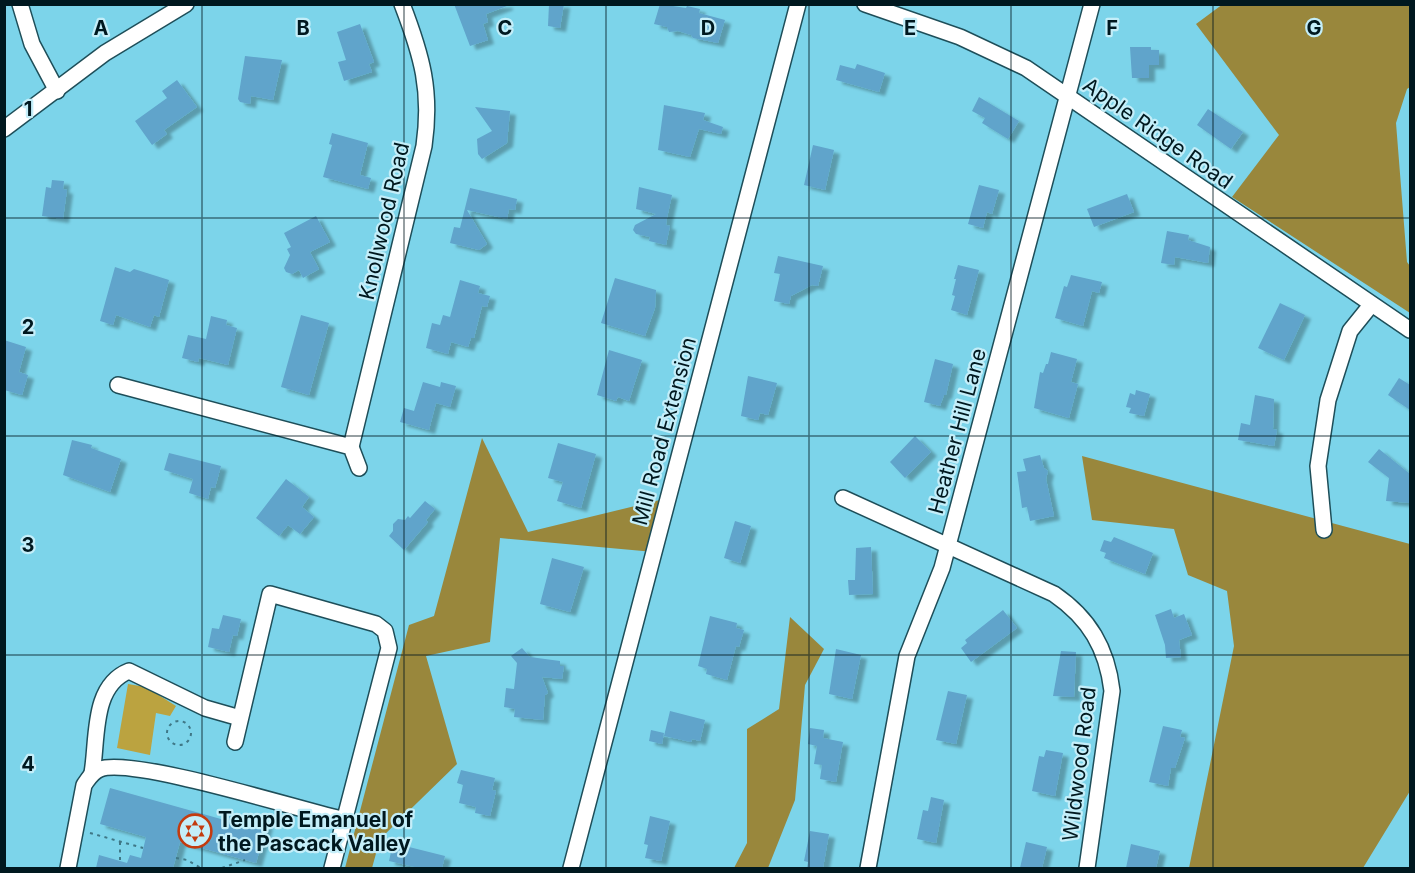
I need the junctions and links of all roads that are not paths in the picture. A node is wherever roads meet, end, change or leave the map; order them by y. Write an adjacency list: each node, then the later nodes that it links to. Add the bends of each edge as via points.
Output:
1 (20, 4): 7 (street, via 32,44)
2 (186, 4): 7 (street, via 105,53)
3 (402, 4): 13 (street, Knollwood Road, via 425,70 428,119)
4 (798, 4): 24 (street, Mill Road Extension)
5 (865, 4): 8 (street, Apple Ridge Road, via 960,37 1026,68)
6 (1092, 4): 8 (street, Heather Hill Lane)
7 (57, 91): 9 (street)
8 (1069, 96): 10 (street, Apple Ridge Road); 17 (street, Heather Hill Lane)
9 (4, 129)
10 (1371, 305): 11 (street, Apple Ridge Road); 16 (street, via 1350,331 1328,400 1318,466)
11 (1410, 330)
12 (118, 385): 13 (street)
13 (351, 447): 14 (street)
14 (359, 468)
15 (843, 498): 17 (street, Wildwood Road)
16 (1324, 530)
17 (948, 544): 25 (street, Heather Hill Lane, via 907,656); 26 (street, Wildwood Road, via 1054,594 1085,620 1105,653 1112,691 1111,711)
18 (240, 718): 19 (street); 20 (street, via 205,708 129,671 111,684 102,699); 21 (street, via 270,594 376,624 385,631 389,648)
19 (235, 742)
20 (92, 773): 21 (street, via 117,768 166,774); 22 (street, via 84,785)
21 (345, 820): 23 (street)
22 (68, 868)
23 (332, 868)
24 (571, 868)
25 (868, 868)
26 (1086, 868)

